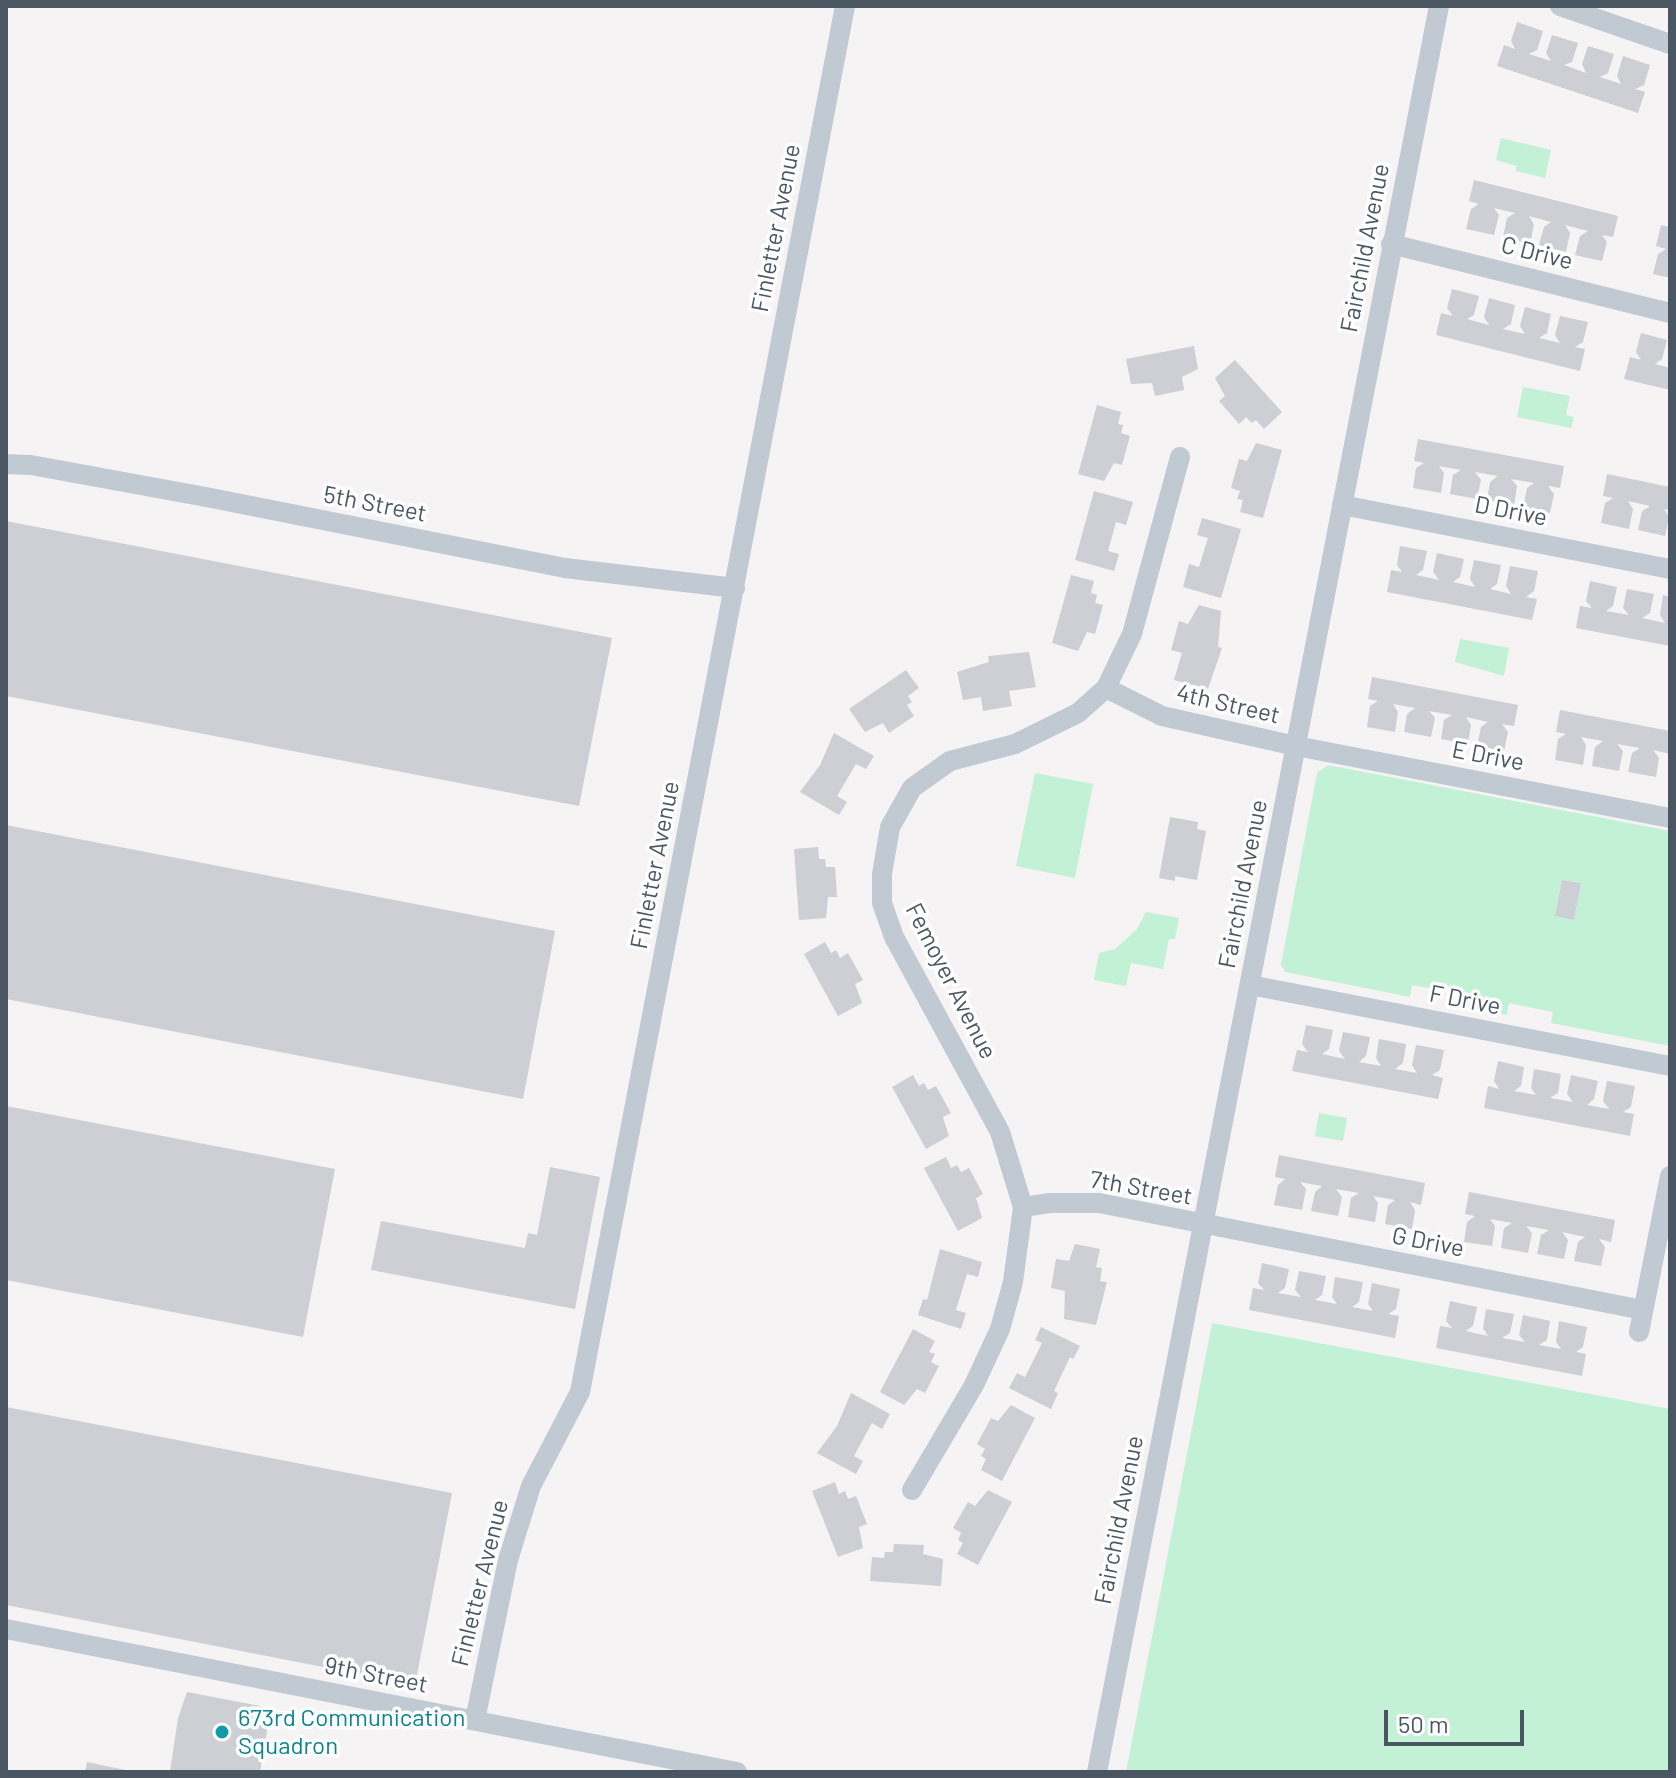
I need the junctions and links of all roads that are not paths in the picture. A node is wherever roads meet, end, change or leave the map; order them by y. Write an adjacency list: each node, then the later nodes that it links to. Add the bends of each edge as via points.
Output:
1 (845, 6): 11 (street, Finletter Avenue)
2 (1439, 6): 5 (street, Fairchild Avenue)
3 (1560, 6): 4 (street)
4 (1670, 44)
5 (1391, 244): 6 (street, C Drive); 9 (street, Fairchild Avenue)
6 (1670, 313)
7 (1180, 457): 12 (street, Femoyer Avenue, via 1132,634)
8 (6, 464): 11 (street, 5th Street, via 565,568)
9 (1342, 505): 10 (street, D Drive); 13 (street, Fairchild Avenue)
10 (1670, 569)
11 (735, 588): 24 (street, Finletter Avenue, via 580,1392 531,1486 508,1560)
12 (1106, 688): 13 (street, 4th Street, via 1162,716); 18 (street, Femoyer Avenue, via 1078,713 1015,744 950,761 912,788 890,827 882,874 882,903 894,937 1000,1132)
13 (1296, 746): 14 (street, E Drive); 15 (street, Fairchild Avenue)
14 (1670, 818)
15 (1250, 985): 16 (street, F Drive); 19 (street, Fairchild Avenue)
16 (1670, 1066)
17 (1670, 1176): 20 (street)
18 (1023, 1207): 19 (street, 7th Street, via 1099,1203); 22 (street, Femoyer Avenue, via 1013,1282 1000,1329 974,1385)
19 (1202, 1225): 20 (street, G Drive); 26 (street, Fairchild Avenue)
20 (1643, 1310): 21 (street)
21 (1639, 1332)
22 (912, 1490)
23 (6, 1629): 24 (street, 9th Street)
24 (475, 1720): 25 (street, 9th Street)
25 (737, 1772)
26 (1097, 1772)

